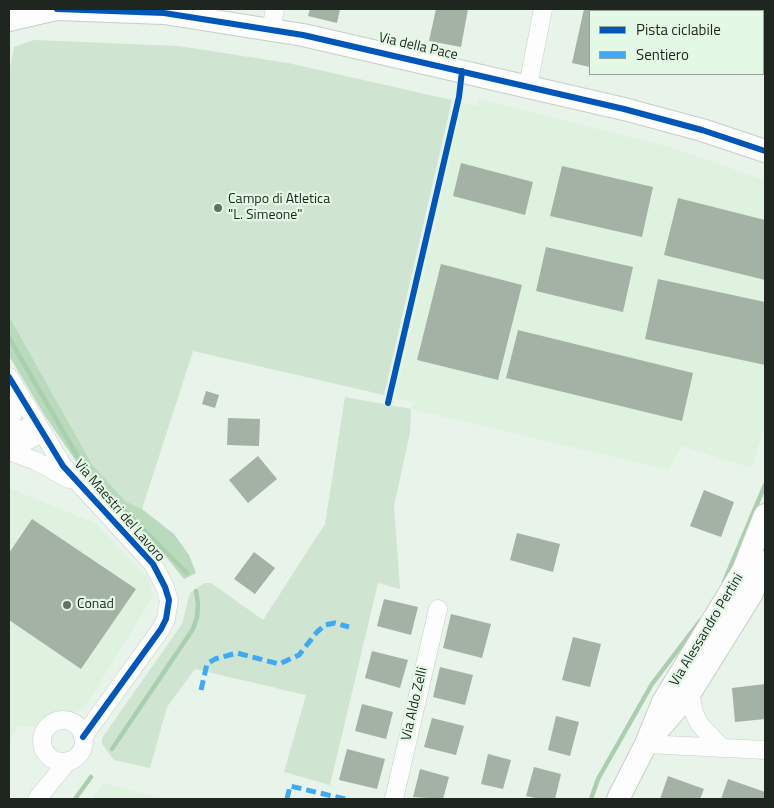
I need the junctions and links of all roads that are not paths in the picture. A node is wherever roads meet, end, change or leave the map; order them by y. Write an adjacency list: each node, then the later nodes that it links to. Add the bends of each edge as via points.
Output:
1 (57, 9): 3 (street, Via della Pace); 4 (street, Via della Pace)
2 (543, 9): 5 (street)
3 (273, 19): 5 (street, Via della Pace, via 369,49)
4 (9, 20)
5 (528, 86): 6 (street, Via della Pace, via 702,130)
6 (765, 151)
7 (13, 384): 8 (street, via 17,403); 9 (street, Via Maestri del Lavoro)
8 (9, 424)
9 (39, 428): 10 (street, via 28,427); 11 (street, via 28,441); 13 (street, Via Maestri del Lavoro)
10 (9, 437)
11 (9, 444)
12 (9, 451): 13 (street, via 36,461)
13 (79, 486): 18 (street, Via Maestri del Lavoro, via 153,564 169,600 161,629)
14 (765, 515): 21 (street, Via Alessandro Pertini, via 743,571 663,702)
15 (765, 562): 17 (street, Via Alessandro Pertini, via 751,594)
16 (438, 609): 27 (street, Via Aldo Zelli)
17 (690, 693): 21 (street, Via Alessandro Pertini); 22 (street, via 700,725)
18 (109, 699): 19 (street, Via Maestri del Lavoro); 20 (street, Via Maestri del Lavoro)
19 (66, 721): 20 (street, via 77,726); 24 (street, Via Maestri del Lavoro, via 50,724 44,733 42,743)
20 (83, 737): 25 (street, Via Maestri del Lavoro, via 80,753)
21 (646, 744): 22 (street); 28 (street, Via Alessandro Pertini)
22 (721, 747): 23 (street)
23 (765, 750)
24 (46, 754): 25 (street, via 60,762); 26 (street, Via Maestri del Lavoro)
25 (68, 761): 26 (street, Via Maestri del Lavoro)
26 (39, 797)
27 (394, 799)
28 (618, 799)

